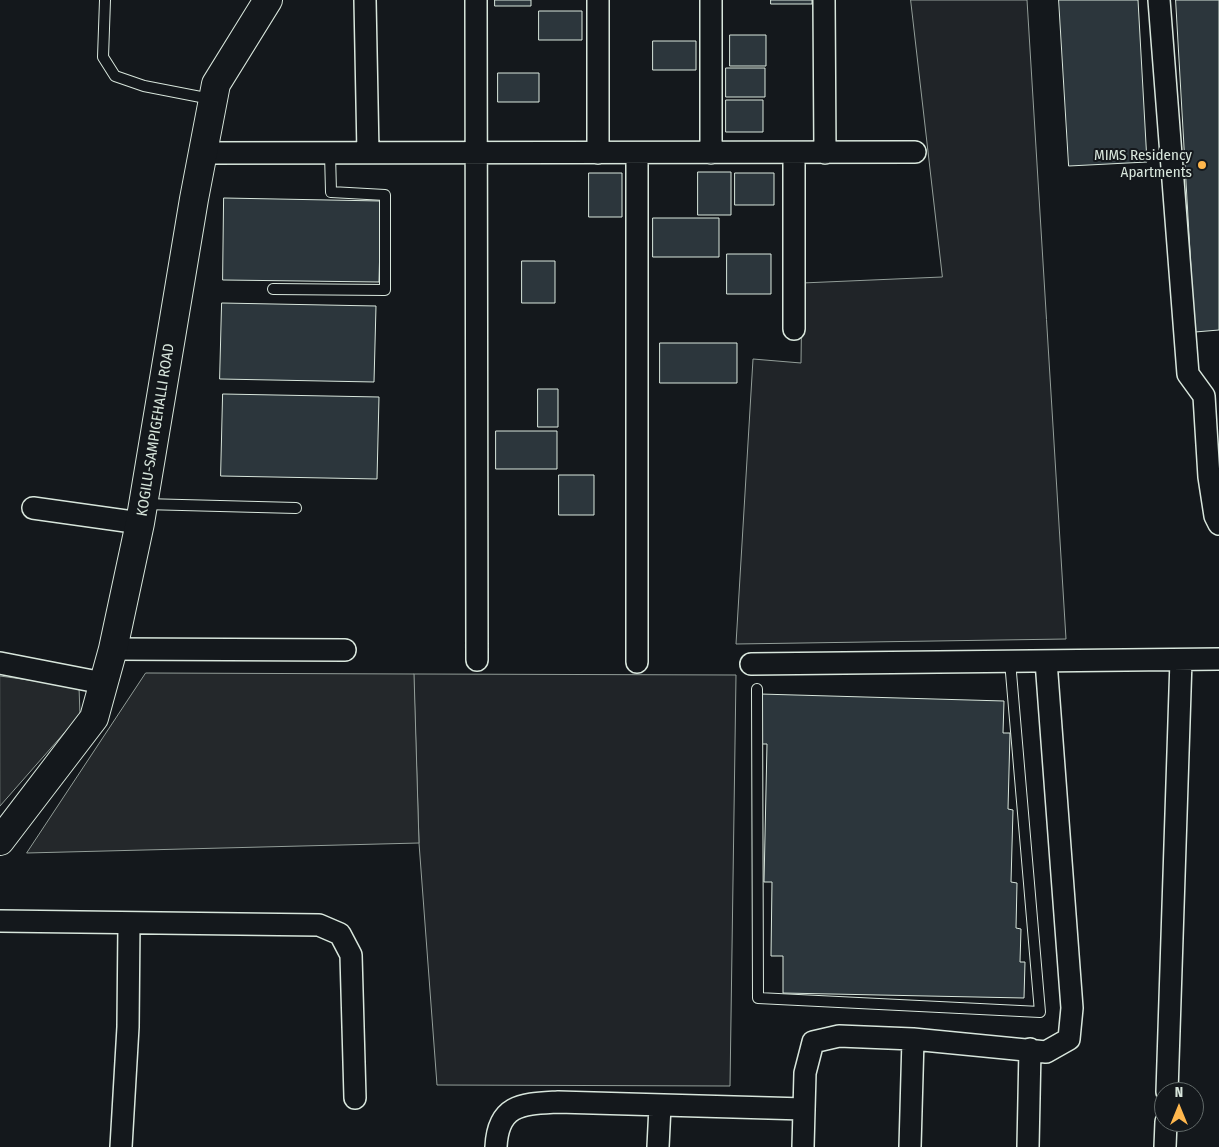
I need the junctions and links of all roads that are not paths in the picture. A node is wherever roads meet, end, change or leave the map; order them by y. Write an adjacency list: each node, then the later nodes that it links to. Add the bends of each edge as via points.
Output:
1 (105, 0): 9 (lane, via 103,57 115,76 144,86)
2 (268, 0): 9 (street, KOGILU-SAMPIGEHALLI ROAD, via 216,84)
3 (366, 0): 13 (street)
4 (476, 0): 14 (street)
5 (598, 0): 15 (street)
6 (711, 0): 17 (street)
7 (824, 0): 19 (street)
8 (1159, 0): 22 (street, via 1188,374)
9 (213, 99): 11 (street, KOGILU-SAMPIGEHALLI ROAD)
10 (916, 152): 19 (street)
11 (202, 153): 12 (street); 25 (street, KOGILU-SAMPIGEHALLI ROAD)
12 (330, 153): 13 (street); 20 (lane, via 331,192 386,195 386,290)
13 (368, 153): 14 (street)
14 (476, 153): 15 (street); 30 (street)
15 (598, 153): 16 (street)
16 (637, 153): 17 (street); 34 (street)
17 (711, 153): 18 (street)
18 (794, 153): 19 (street); 21 (street)
19 (825, 153)
20 (273, 289)
21 (794, 330)
22 (1212, 396): 26 (street, via 1209,476)
23 (33, 508): 25 (street)
24 (296, 508): 25 (lane)
25 (142, 514): 27 (street, KOGILU-SAMPIGEHALLI ROAD)
26 (1219, 524)
27 (113, 649): 28 (street); 37 (street, KOGILU-SAMPIGEHALLI ROAD)
28 (344, 650)
29 (1219, 659): 31 (street)
30 (477, 660)
31 (1181, 660): 33 (street); 44 (street)
32 (1010, 661): 33 (street); 36 (street); 38 (lane, via 1040,1012 758,998)
33 (1046, 661): 43 (street, via 1072,1008 1069,1039 1046,1052)
34 (637, 662)
35 (0, 663): 37 (street)
36 (751, 664)
37 (103, 683): 39 (street, KOGILU-SAMPIGEHALLI ROAD, via 94,718)
38 (757, 689)
39 (0, 841)
40 (0, 921): 41 (street)
41 (129, 923): 45 (street, via 319,924 340,934 350,955); 49 (street, via 128,1027)
42 (913, 1039): 43 (street); 47 (street, via 839,1036 813,1042 806,1073); 53 (street)
43 (1030, 1049): 54 (street)
44 (1167, 1082)
45 (355, 1098)
46 (660, 1106): 47 (street); 50 (street, via 558,1102 521,1104 506,1114 496,1135); 51 (street)
47 (804, 1110): 52 (street)
48 (1166, 1132): 55 (street)
49 (121, 1147)
50 (496, 1147)
51 (658, 1147)
52 (803, 1147)
53 (910, 1147)
54 (1028, 1147)
55 (1165, 1147)

